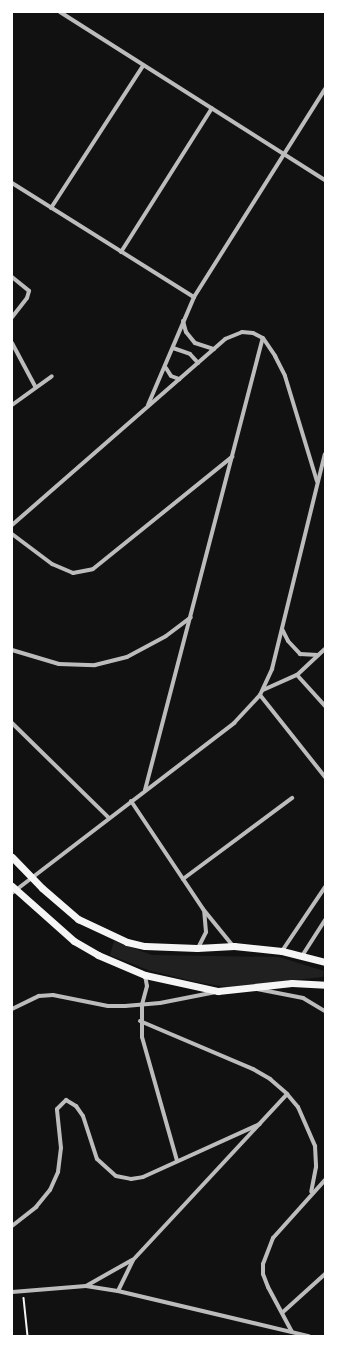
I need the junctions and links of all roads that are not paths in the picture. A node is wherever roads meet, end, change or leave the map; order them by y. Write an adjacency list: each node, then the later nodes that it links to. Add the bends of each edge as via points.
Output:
1 (60, 12): 2 (street)
2 (143, 66): 4 (street); 8 (street)
3 (325, 89): 5 (street)
4 (212, 108): 5 (street); 9 (street)
5 (283, 154): 6 (street); 11 (street)
6 (325, 180)
7 (12, 183): 8 (street)
8 (52, 208): 9 (street)
9 (121, 252): 11 (street)
10 (12, 277): 12 (street, via 29,291 27,298)
11 (194, 297): 13 (street)
12 (12, 317)
13 (183, 319): 16 (street); 17 (street, via 186,332 195,343)
14 (262, 338): 17 (street, via 253,333 235,333); 26 (street); 27 (street, via 285,376)
15 (12, 343): 22 (street)
16 (173, 348): 18 (street, via 190,354); 19 (street)
17 (215, 349): 18 (street)
18 (198, 363): 21 (street)
19 (166, 368): 21 (street, via 171,376); 24 (street)
20 (52, 376): 22 (street)
21 (179, 379): 24 (street)
22 (35, 386): 23 (street)
23 (12, 405)
24 (147, 406): 28 (street)
25 (325, 454): 27 (street)
26 (232, 457): 29 (street, via 93,569 73,573 52,564); 30 (street)
27 (317, 481): 31 (street)
28 (12, 525)
29 (12, 534)
30 (191, 618): 33 (street, via 166,636 127,657 95,665 59,664); 40 (street)
31 (282, 629): 34 (street, via 288,642 300,654); 36 (street, via 272,669)
32 (325, 649): 34 (street)
33 (12, 650)
34 (319, 655): 35 (street)
35 (297, 675): 36 (street); 37 (street)
36 (261, 692): 39 (street); 40 (street, via 234,723)
37 (325, 706)
38 (12, 723): 43 (street)
39 (325, 777)
40 (145, 790): 42 (street)
41 (292, 798): 46 (street)
42 (131, 801): 43 (street); 46 (street)
43 (109, 818): 45 (street)
44 (12, 857): 45 (main road)
45 (32, 878): 48 (street); 52 (main road, via 78,919 127,942 145,946)
46 (183, 878): 49 (street)
47 (325, 887): 53 (street)
48 (14, 890): 56 (main road, via 74,941 98,955)
49 (203, 908): 51 (street); 52 (street, via 206,932)
50 (325, 920): 54 (street)
51 (234, 946): 52 (main road); 53 (main road)
52 (197, 948)
53 (282, 951): 54 (main road)
54 (302, 956): 55 (main road)
55 (325, 962)
56 (145, 975): 59 (main road); 60 (street, via 147,994)
57 (325, 985): 58 (main road, via 292,983)
58 (257, 989): 59 (main road); 62 (street, via 303,998)
59 (218, 991): 60 (street)
60 (142, 1005): 61 (street, via 108,1006 53,995 39,996); 63 (street)
61 (12, 1009)
62 (325, 1011)
63 (140, 1021): 64 (street, via 253,1069 270,1079); 66 (street, via 142,1037)
64 (287, 1094): 65 (street); 68 (street, via 298,1107 316,1146 316,1167)
65 (260, 1124): 66 (street); 70 (street)
66 (177, 1161): 69 (street, via 142,1177 131,1179 116,1176 97,1159 83,1116 76,1106 66,1100 57,1109 61,1148 58,1172 50,1190 36,1207)
67 (325, 1180): 68 (street)
68 (311, 1192): 75 (street, via 273,1238 266,1252 263,1274)
69 (12, 1226)
70 (132, 1260): 72 (street); 73 (street)
71 (325, 1274): 75 (street)
72 (86, 1286): 73 (street); 74 (street)
73 (118, 1291): 76 (street)
74 (12, 1292)
75 (283, 1312): 76 (street)
76 (292, 1332): 77 (street)
77 (306, 1336)

